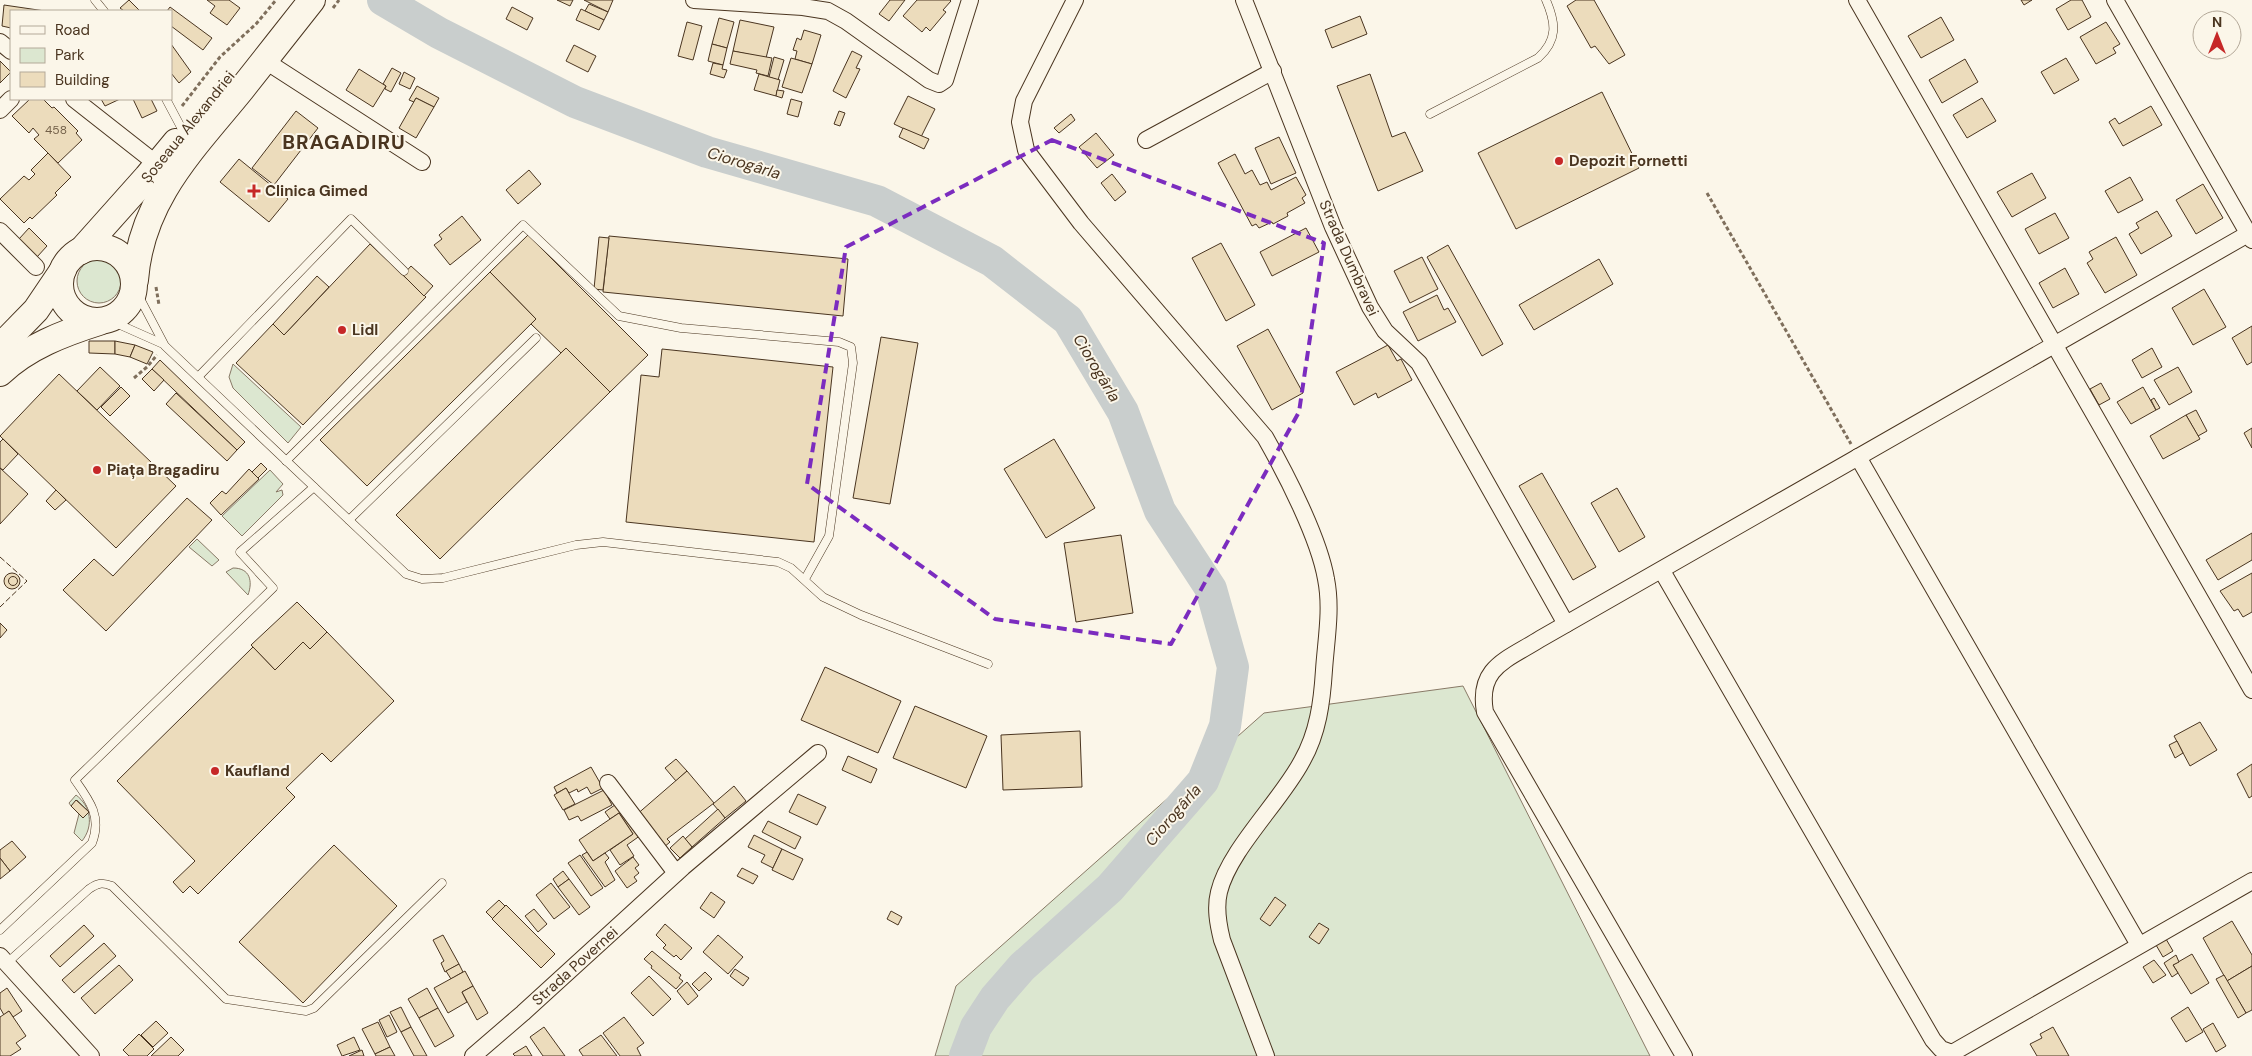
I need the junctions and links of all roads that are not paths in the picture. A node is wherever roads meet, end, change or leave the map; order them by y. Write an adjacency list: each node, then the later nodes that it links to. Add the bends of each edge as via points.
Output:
1 (95, 0): 10 (lane)
2 (312, 0): 11 (highway, Șoseaua Alexandriei)
3 (694, 0): 4 (street, via 828,11 939,84 945,80)
4 (970, 0)
5 (1075, 0): 59 (street, via 1024,102 1020,122 1026,150 1081,223 1264,437 1276,456 1312,536 1326,580 1329,605 1322,695 1311,744 1291,781 1231,864 1219,892 1217,923)
6 (1244, 0): 15 (street, Strada Dumbravei)
7 (1546, 0): 20 (lane, via 1553,20 1553,32 1551,44 1538,58)
8 (1857, 0): 35 (street)
9 (2115, 0): 26 (street)
10 (103, 10)
11 (281, 10): 14 (highway, Șoseaua Alexandriei); 21 (highway, Șoseaua Alexandriei)
12 (0, 42): 13 (street)
13 (10, 50)
14 (264, 60): 23 (street); 31 (highway, Șoseaua Alexandriei, via 175,169 154,208 138,254)
15 (1273, 71): 22 (street); 45 (street, Strada Dumbravei, via 1334,228 1370,307 1385,331 1419,363)
16 (10, 100): 19 (street)
17 (75, 100): 24 (street)
18 (167, 100): 21 (lane)
19 (0, 110)
20 (1430, 114)
21 (183, 131): 24 (highway, Șoseaua Alexandriei)
22 (1146, 140)
23 (422, 162)
24 (158, 165): 27 (highway, Șoseaua Alexandriei)
25 (0, 231): 28 (street)
26 (2250, 237): 35 (street)
27 (81, 251): 29 (highway, Șoseaua Alexandriei, via 67,262); 31 (highway, via 93,247 114,251)
28 (36, 267)
29 (63, 270): 32 (highway, via 60,290 69,309 87,320); 36 (highway, Șoseaua Alexandriei, via 36,310)
30 (404, 271): 38 (lane, via 351,220)
31 (142, 283): 32 (highway, Șoseaua Alexandriei, via 127,308); 34 (lane)
32 (104, 321): 34 (lane); 37 (highway, Șoseaua Alexandriei, via 50,340)
33 (536, 338): 42 (lane)
34 (163, 344): 38 (lane)
35 (2054, 346): 39 (street); 47 (street)
36 (0, 347)
37 (0, 373)
38 (199, 376): 40 (lane)
39 (1858, 457): 43 (street); 54 (street)
40 (286, 461): 41 (lane); 44 (lane, via 523,225 619,316 681,328 840,342 851,347 853,363 829,536)
41 (314, 487): 42 (lane); 53 (lane, via 240,552 273,588 75,780 91,802 96,816 92,843)
42 (349, 520): 44 (lane, via 396,567 422,579 443,578 576,545 603,542 778,562)
43 (1662, 571): 45 (street); 56 (street, via 1933,1040)
44 (805, 579): 46 (lane, via 823,597 861,615)
45 (1566, 624): 60 (street, via 1498,665 1488,676 1482,695 1485,712)
46 (988, 664)
47 (2252, 690)
48 (818, 753): 50 (street, Strada Povernei)
49 (608, 783): 50 (street)
50 (676, 874): 58 (street, Strada Povernei)
51 (2252, 881): 54 (street)
52 (442, 883): 55 (lane, via 314,1008 306,1011 226,999 112,886 104,883 89,889)
53 (0, 930)
54 (2138, 945): 56 (street)
55 (5, 966): 57 (street)
56 (1949, 1054)
57 (91, 1056)
58 (472, 1056)
59 (1266, 1056)
60 (1684, 1056)

